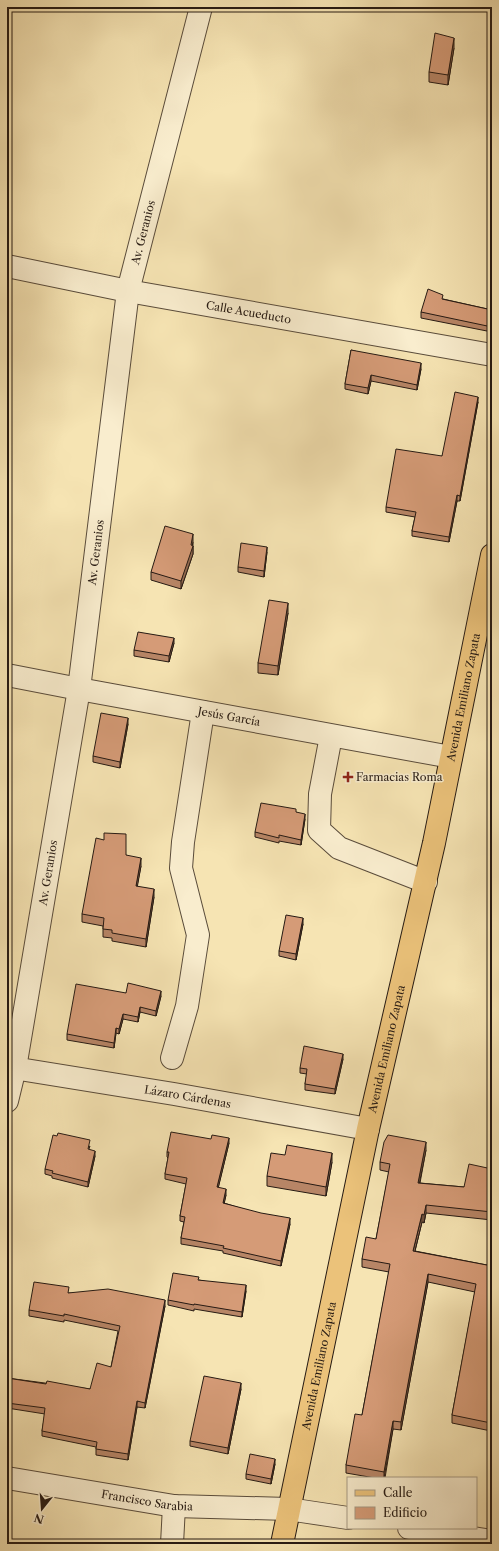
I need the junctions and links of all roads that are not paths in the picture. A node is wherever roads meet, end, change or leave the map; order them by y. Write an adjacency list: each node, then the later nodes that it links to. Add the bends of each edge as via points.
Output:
1 (201, 7): 3 (street, Av. Geranios)
2 (7, 266): 3 (street, Calle Acueducto)
3 (128, 291): 4 (street, Calle Acueducto); 7 (street, Av. Geranios)
4 (492, 355)
5 (492, 555): 10 (main road, Avenida Emiliano Zapata)
6 (7, 675): 7 (street, Jesús García)
7 (79, 689): 8 (street, Jesús García); 13 (street, Av. Geranios)
8 (203, 712): 9 (street, Jesús García); 12 (street, via 181,868 198,935 187,1006)
9 (332, 736): 10 (street, Jesús García); 11 (street, via 320,794 318,830 339,848)
10 (451, 758): 11 (main road, Avenida Emiliano Zapata)
11 (426, 882): 15 (main road, Avenida Emiliano Zapata)
12 (172, 1058)
13 (11, 1067): 14 (street, Av. Geranios); 15 (street, Lázaro Cárdenas)
14 (7, 1101)
15 (368, 1129): 18 (main road, Avenida Emiliano Zapata)
16 (7, 1478): 17 (street, Francisco Sarabia)
17 (174, 1506): 18 (street, Francisco Sarabia); 22 (street)
18 (288, 1509): 19 (street, Francisco Sarabia); 23 (main road, Avenida Emiliano Zapata)
19 (347, 1518)
20 (414, 1529): 21 (street)
21 (492, 1541)
22 (172, 1544)
23 (282, 1544)

